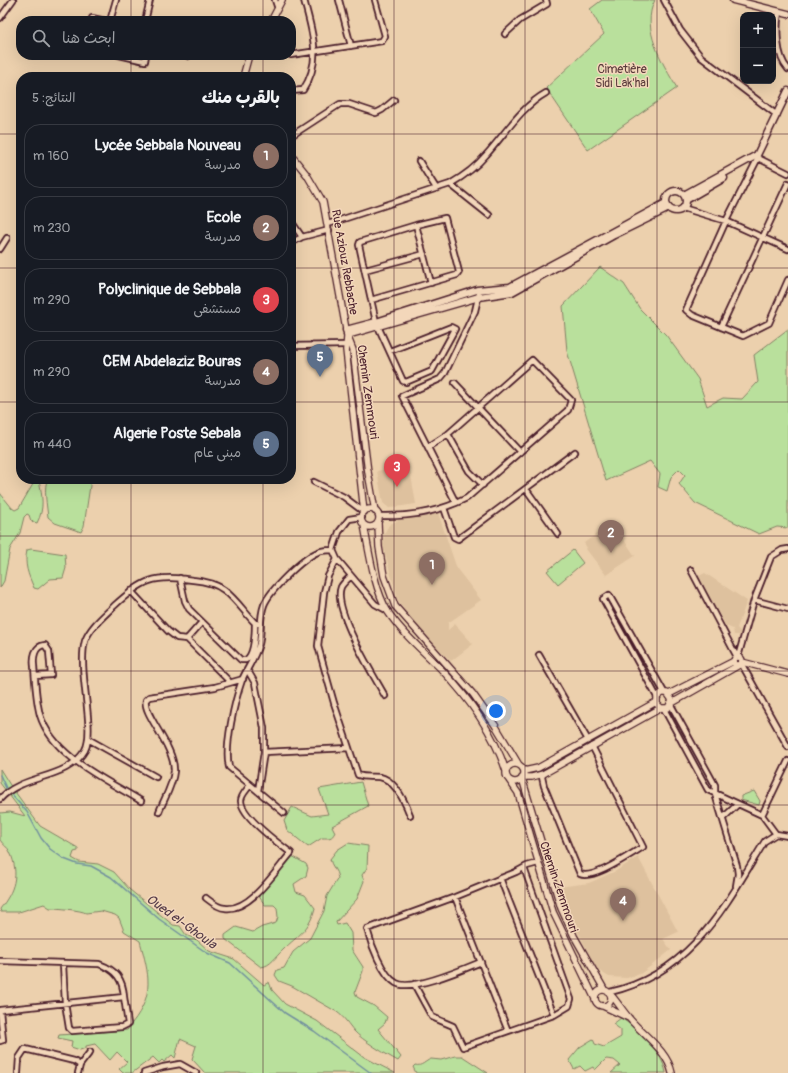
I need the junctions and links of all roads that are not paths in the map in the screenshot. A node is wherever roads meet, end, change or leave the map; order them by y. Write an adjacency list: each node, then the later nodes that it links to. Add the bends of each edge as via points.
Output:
1 (13, 0): 17 (street)
2 (116, 0): 14 (street)
3 (150, 0): 15 (street)
4 (282, 0): 11 (street)
5 (304, 0): 20 (street)
6 (339, 0): 19 (street)
7 (375, 0): 19 (street, via 384,39)
8 (546, 0): 18 (street, via 547,4 520,20)
9 (664, 0): 30 (street, via 680,30 701,57)
10 (733, 0): 12 (main road)
11 (276, 3): 16 (street)
12 (779, 12): 13 (main road); 23 (street, via 776,28 778,41)
13 (788, 14)
14 (111, 16)
15 (146, 16)
16 (272, 16)
17 (0, 18)
18 (505, 34)
19 (351, 46): 20 (street)
20 (315, 51): 21 (street); 25 (street, via 311,78 303,90)
21 (296, 54)
22 (248, 60): 24 (street)
23 (788, 69)
24 (244, 72)
25 (296, 91)
26 (788, 91): 30 (main road)
27 (546, 93): 37 (street, via 530,104 486,156 466,175)
28 (394, 100): 31 (street, via 376,113 349,104 340,104)
29 (788, 100): 32 (main road)
30 (777, 115): 39 (main road, via 757,155)
31 (296, 133)
32 (758, 158): 35 (street); 39 (main road); 43 (street)
33 (419, 161): 38 (street)
34 (296, 162): 45 (street, Rue Aziouz Rebbache, via 323,202)
35 (788, 173)
36 (788, 183): 48 (street)
37 (450, 184): 38 (street); 42 (street)
38 (436, 188): 45 (street)
39 (685, 197): 40 (main road, via 676,191 671,192 668,195); 41 (main road)
40 (668, 206): 41 (main road, via 674,210); 57 (main road, via 510,287)
41 (683, 208): 43 (street)
42 (489, 215)
43 (726, 221): 48 (street); 60 (street, via 686,310)
44 (416, 225): 53 (street); 54 (street, via 360,242); 56 (street, via 445,218 459,272 457,275)
45 (329, 227): 47 (street); 61 (street, Rue Aziouz Rebbache)
46 (296, 229): 47 (street)
47 (302, 237): 50 (street)
48 (764, 237): 52 (street); 60 (street)
49 (6, 238): 51 (street)
50 (296, 240)
51 (0, 249)
52 (788, 250)
53 (424, 254): 54 (street); 56 (street)
54 (365, 270): 58 (street)
55 (788, 280): 60 (street, via 769,323 742,336)
56 (431, 283): 58 (street)
57 (479, 294): 59 (main road); 68 (street, via 475,311 445,373 440,379 402,396)
58 (371, 300): 59 (street)
59 (378, 324): 61 (main road); 64 (street)
60 (721, 327)
61 (346, 332): 62 (street, Chemin Zemmouri); 76 (street, Chemin Zemmouri, via 353,350 367,465)
62 (346, 345): 63 (street); 77 (street, Chemin Zemmouri)
63 (296, 346)
64 (390, 351): 64 (street, via 403,381 406,382 432,371 455,329 451,327)
65 (455, 383): 66 (street)
66 (479, 408): 67 (street); 69 (street); 69 (street, via 532,360 567,395 570,400 568,410)
67 (448, 434): 68 (street); 72 (street, via 469,471)
68 (428, 447): 74 (street)
69 (520, 452): 72 (street)
70 (575, 452): 73 (street)
71 (314, 482): 77 (street, via 344,497)
72 (482, 485): 74 (street, via 467,498)
73 (526, 489): 75 (street, via 458,539 454,537); 80 (street)
74 (456, 503): 75 (street)
75 (444, 508): 76 (street, via 395,516)
76 (377, 513): 77 (street, via 370,509); 78 (street, Chemin Zemmouri)
77 (363, 514): 79 (street, Chemin Zemmouri); 82 (street, via 347,521 335,540)
78 (378, 524): 79 (street, via 371,527); 113 (street, Chemin Zemmouri, via 384,576 395,606 473,694)
79 (364, 525): 90 (street, Chemin Zemmouri, via 376,579)
80 (558, 534)
81 (788, 549): 88 (street, via 771,557)
82 (333, 550): 83 (street); 92 (street, via 317,552 278,585 264,605)
83 (337, 559): 85 (street); 109 (street, via 328,576 323,596 318,646)
84 (691, 570): 95 (street)
85 (351, 576): 90 (street, via 376,604); 102 (street, via 341,588 342,605 355,644)
86 (180, 578): 87 (street, via 159,578); 91 (street, via 187,606); 92 (street, via 205,581 225,590)
87 (131, 591): 93 (street, via 168,631 178,638); 106 (street, via 101,619 86,641 83,672)
88 (754, 600): 89 (street); 95 (street)
89 (788, 609)
90 (388, 611): 114 (street, Chemin Zemmouri, via 476,709 499,751)
91 (202, 622): 92 (street, via 244,661 250,656); 93 (street)
92 (258, 624): 96 (street, via 259,643)
93 (187, 639): 100 (street)
94 (539, 655): 107 (street)
95 (738, 661): 97 (street); 101 (street); 104 (street); 108 (street)
96 (248, 671): 99 (street); 110 (street, via 255,683 264,728)
97 (788, 674)
98 (35, 676): 98 (street, via 34,655 39,646 45,645 50,651 51,675); 111 (street, via 43,721 55,741)
99 (242, 679): 119 (street, via 226,758 229,766); 125 (street, via 215,687 149,697 146,700 148,713 166,742 174,769)
100 (228, 680)
101 (667, 693): 103 (street); 103 (street, via 609,595 603,599); 104 (street)
102 (385, 696)
103 (656, 699): 105 (street); 107 (street)
104 (672, 704): 105 (street); 121 (street, via 715,785)
105 (663, 708): 107 (street); 121 (street, via 708,790)
106 (88, 739): 111 (street, via 84,750); 117 (street)
107 (589, 743): 115 (street); 115 (street, via 642,847 615,864 589,875 580,874 544,786); 116 (street)
108 (788, 747)
109 (349, 748): 110 (street); 127 (street, via 358,774 364,778 380,777 393,785)
110 (264, 752): 120 (street)
111 (75, 761): 122 (street, via 56,772 15,786); 123 (street)
112 (788, 761): 128 (street)
113 (519, 765): 114 (street, via 511,765); 116 (street)
114 (506, 772): 118 (street)
115 (543, 774): 116 (street)
116 (523, 776): 118 (street, via 516,782); 142 (street, Chemin Zemmouri, via 561,908 574,936)
117 (156, 778)
118 (509, 780): 132 (street, Chemin Zemmouri, via 518,794)
119 (250, 785): 120 (street); 137 (street, via 242,796 243,806 255,823 291,853 243,905 225,909)
120 (258, 791): 126 (street)
121 (715, 794): 124 (street); 129 (street)
122 (0, 798)
123 (141, 801)
124 (738, 804): 128 (street); 129 (street)
125 (159, 812)
126 (284, 813)
127 (410, 815)
128 (762, 815): 130 (street)
129 (723, 818): 135 (street, via 737,866)
130 (776, 834): 131 (street); 135 (street, via 765,841)
131 (788, 836)
132 (538, 863): 133 (street); 144 (street, Chemin Zemmouri, via 559,927)
133 (524, 868): 134 (street); 148 (street, via 571,999 569,1006)
134 (500, 878): 136 (street); 148 (street)
135 (734, 891): 142 (street, via 692,947 655,976 633,986)
136 (455, 897): 139 (street); 141 (street, via 368,929 385,972 400,985)
137 (206, 898)
138 (0, 961): 140 (street)
139 (481, 962): 141 (street, via 451,975); 150 (street)
140 (63, 964): 143 (street, via 99,964 109,967 121,979); 145 (street)
141 (414, 984): 150 (street, via 427,1012 437,1021 453,1026 462,1046)
142 (608, 992): 144 (street, via 596,994); 146 (street, via 611,1002); 149 (street, Chemin Zemmouri)
143 (124, 996): 145 (street); 145 (street, via 129,1022 122,1027 72,1031 69,1028)
144 (595, 999): 146 (street)
145 (65, 1003): 147 (street)
146 (603, 1006): 149 (street, Chemin Zemmouri)
147 (0, 1011): 151 (street, via 3,1040)
148 (554, 1015): 150 (street)
149 (629, 1018): 158 (street, Chemin Zemmouri, via 663,1053)
150 (508, 1031)
151 (0, 1041)
152 (90, 1052): 153 (street)
153 (80, 1064): 154 (street, via 25,1049 19,1058); 155 (street)
154 (18, 1073)
155 (78, 1073)
156 (144, 1073): 157 (street, via 163,1066 180,1064)
157 (196, 1073)
158 (672, 1073)

